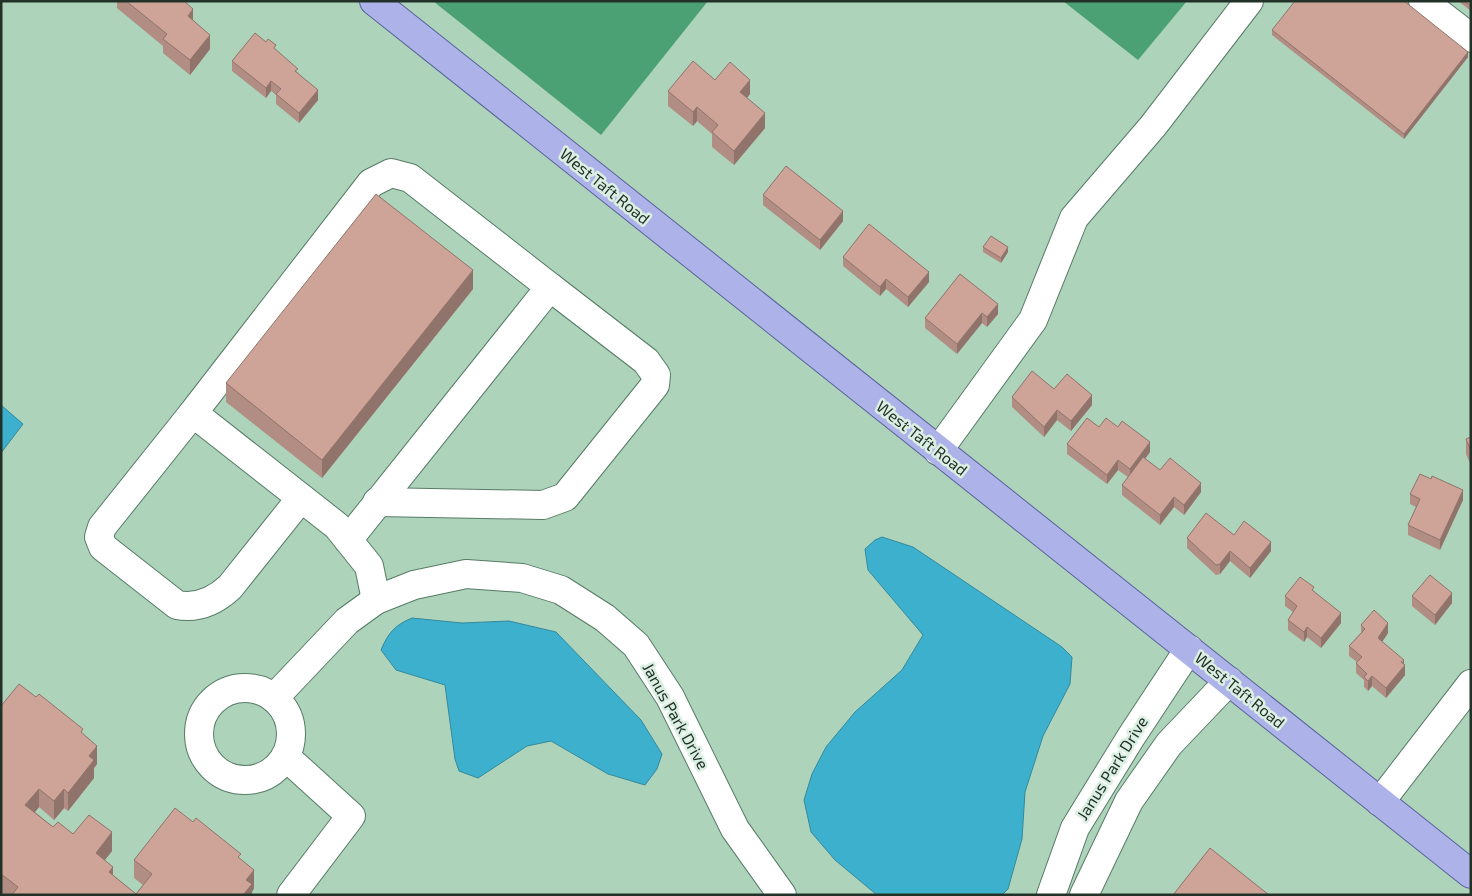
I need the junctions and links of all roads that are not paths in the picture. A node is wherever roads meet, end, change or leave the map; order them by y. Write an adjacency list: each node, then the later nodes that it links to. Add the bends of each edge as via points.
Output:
1 (374, 1): 7 (main road, West Taft Road)
2 (1250, 1): 7 (street, via 1153,126 1074,218 1032,320)
3 (1423, 1): 4 (street)
4 (1471, 38)
5 (550, 287): 6 (street, via 410,178 391,173 371,183); 9 (street); 9 (street, via 646,361 656,375 655,385 565,497 543,505)
6 (193, 413): 8 (street); 8 (street, via 102,527 99,537 104,547 118,559 177,605 190,607 218,598)
7 (938, 451): 12 (main road, West Taft Road)
8 (302, 498): 10 (street, via 337,526)
9 (378, 502): 10 (street)
10 (348, 540): 11 (street, via 369,566)
11 (376, 600): 15 (street, Janus Park Drive, via 347,621); 20 (street, Janus Park Drive, via 414,585 466,574 522,578 561,590 605,618 636,645 670,697 735,828)
12 (1189, 650): 13 (main road, West Taft Road); 21 (street, Janus Park Drive, via 1075,828)
13 (1229, 681): 17 (main road, West Taft Road); 22 (street, Janus Park Drive, via 1168,744 1129,801)
14 (1471, 684): 17 (street)
15 (274, 698): 16 (street, via 283,707 291,731); 16 (street, via 248,687 220,695 202,716 199,744 216,770 231,778 262,777 276,769)
16 (286, 757): 19 (street, via 351,816)
17 (1380, 802): 18 (main road, West Taft Road)
18 (1471, 874)
19 (291, 895)
20 (782, 895)
21 (1051, 895)
22 (1084, 895)

